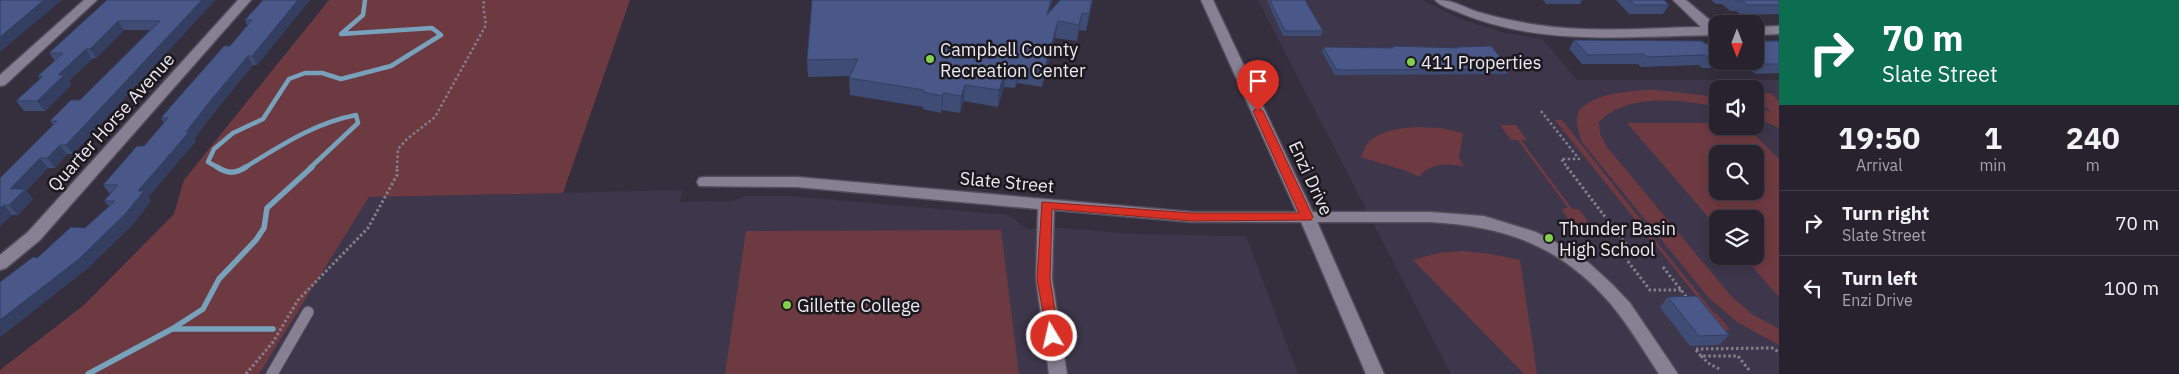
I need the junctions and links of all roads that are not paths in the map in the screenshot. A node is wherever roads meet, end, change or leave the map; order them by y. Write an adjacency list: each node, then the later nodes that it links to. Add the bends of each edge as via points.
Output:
1 (91, 0): 10 (street)
2 (245, 0): 14 (street, Quarter Horse Avenue, via 34,236)
3 (1207, 0): 13 (street, Enzi Drive)
4 (1441, 0): 9 (street, via 1482,18 1518,27 1554,31)
5 (1679, 0): 6 (street)
6 (1709, 26)
7 (1764, 30): 8 (street)
8 (1779, 30)
9 (1709, 31)
10 (0, 82)
11 (704, 182): 12 (street, Slate Street, via 797,182)
12 (1046, 204): 13 (street, Slate Street, via 1192,217); 17 (street, via 1044,279)
13 (1307, 217): 18 (street, Enzi Drive); 19 (street, Slate Street, via 1469,219 1502,226 1540,240 1579,264 1606,288)
14 (0, 264)
15 (308, 312): 16 (lane)
16 (272, 374)
17 (1058, 374)
18 (1375, 374)
19 (1669, 374)

